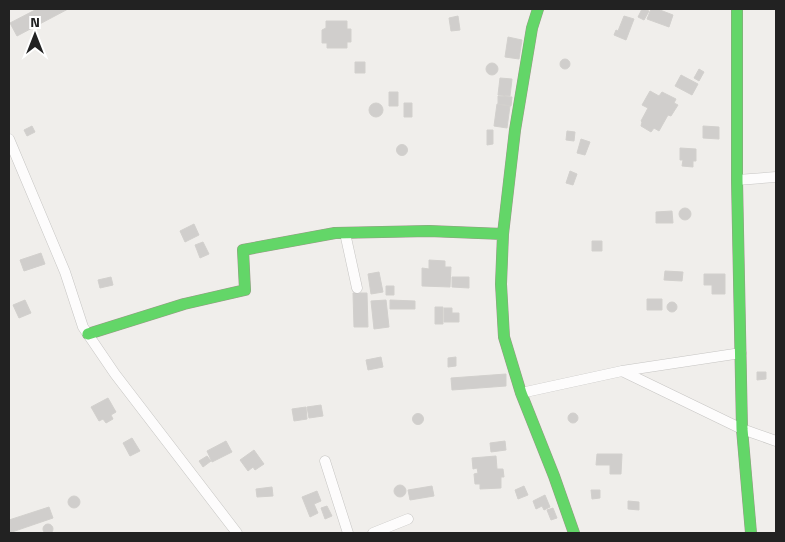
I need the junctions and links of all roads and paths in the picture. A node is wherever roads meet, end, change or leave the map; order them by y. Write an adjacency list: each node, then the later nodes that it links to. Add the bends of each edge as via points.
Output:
1 (538, 9): 7 (street, via 515,130)
2 (738, 9): 5 (street)
3 (9, 138): 9 (street)
4 (776, 178): 5 (street)
5 (737, 180): 10 (street)
6 (345, 233): 7 (street, via 429,231); 8 (street); 9 (street, via 243,250 245,290 184,304)
7 (503, 234): 12 (street, via 504,337)
8 (357, 288)
9 (88, 334): 17 (street)
10 (741, 353): 11 (street); 13 (street)
11 (622, 371): 12 (street); 13 (street)
12 (521, 393): 20 (street)
13 (742, 429): 14 (street); 21 (street)
14 (776, 441)
15 (325, 461): 18 (street)
16 (408, 520): 19 (street)
17 (237, 533)
18 (348, 533)
19 (373, 533)
20 (574, 533)
21 (751, 533)

